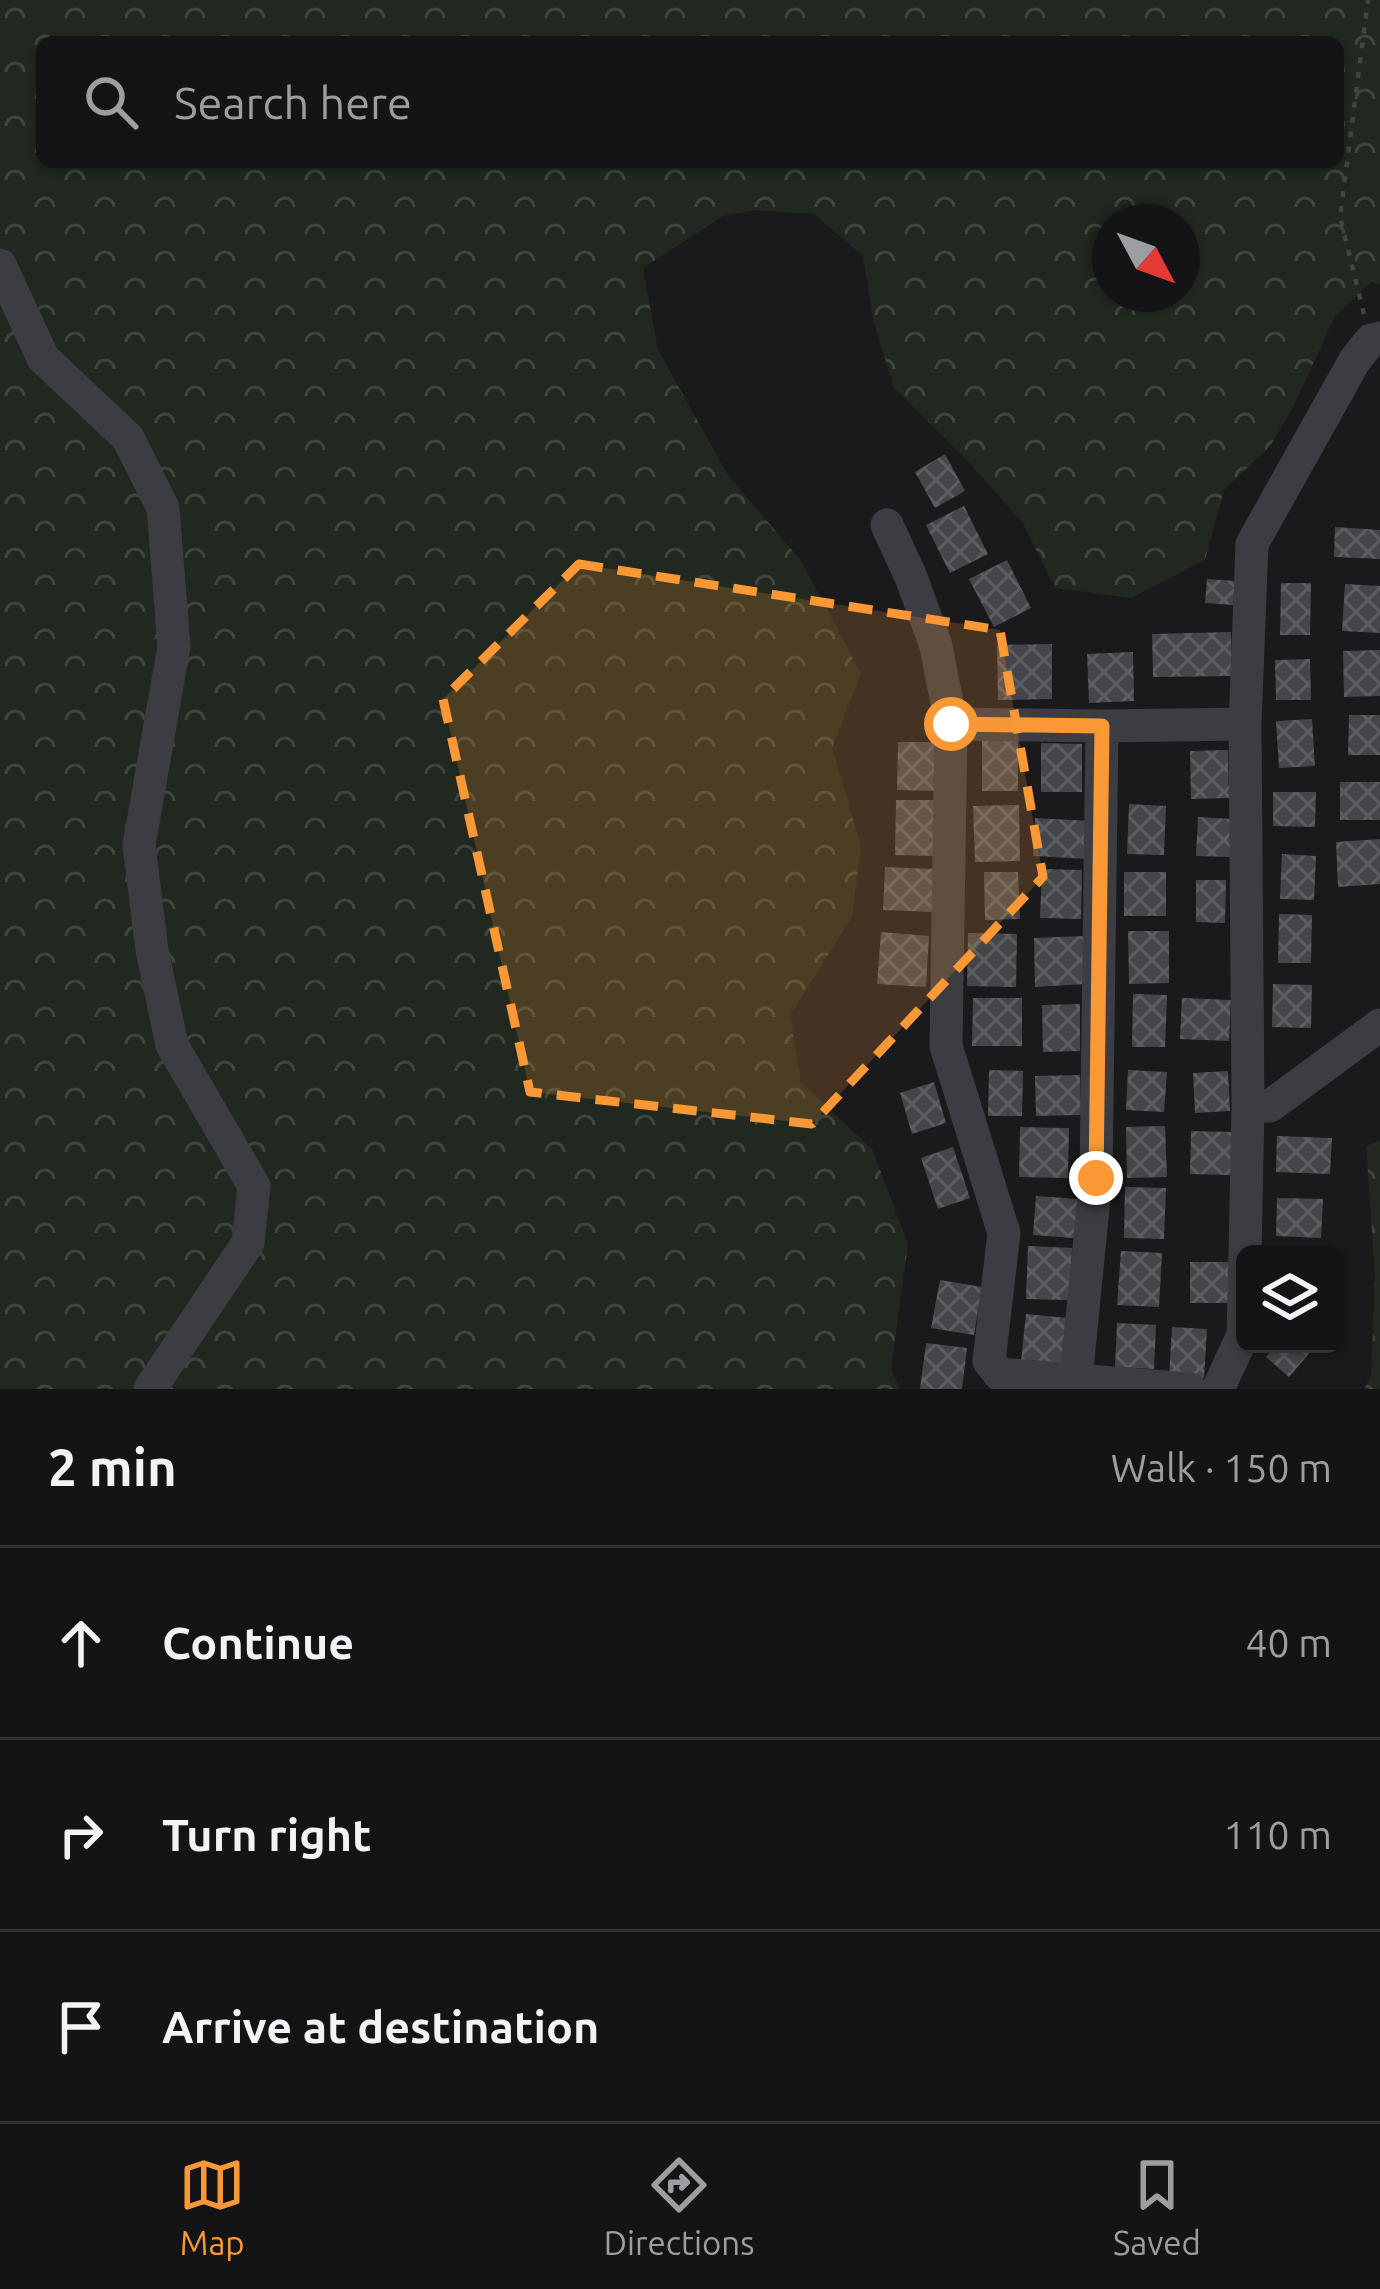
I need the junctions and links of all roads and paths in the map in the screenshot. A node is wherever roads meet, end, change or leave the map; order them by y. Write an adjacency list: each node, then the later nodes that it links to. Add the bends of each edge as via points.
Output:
1 (1368, 0): 3 (path, via 1340,217)
2 (0, 265): 13 (street, via 43,358 128,438 163,508 174,646 139,845 152,950 172,1045 254,1186 248,1243)
3 (1375, 339): 6 (street, via 1355,360 1252,544)
4 (887, 525): 5 (street, via 936,646)
5 (951, 724): 7 (street); 12 (street, via 946,1046 1004,1233 989,1361 999,1375)
6 (1244, 724): 7 (street); 9 (street)
7 (1102, 726): 12 (street, via 1096,1178)
8 (1380, 1025): 9 (street, via 1270,1106)
9 (1248, 1106): 10 (street)
10 (1245, 1245)
11 (1236, 1349): 15 (street)
12 (1076, 1386): 14 (street)
13 (150, 1389)
14 (1190, 1389)
15 (1218, 1389)

